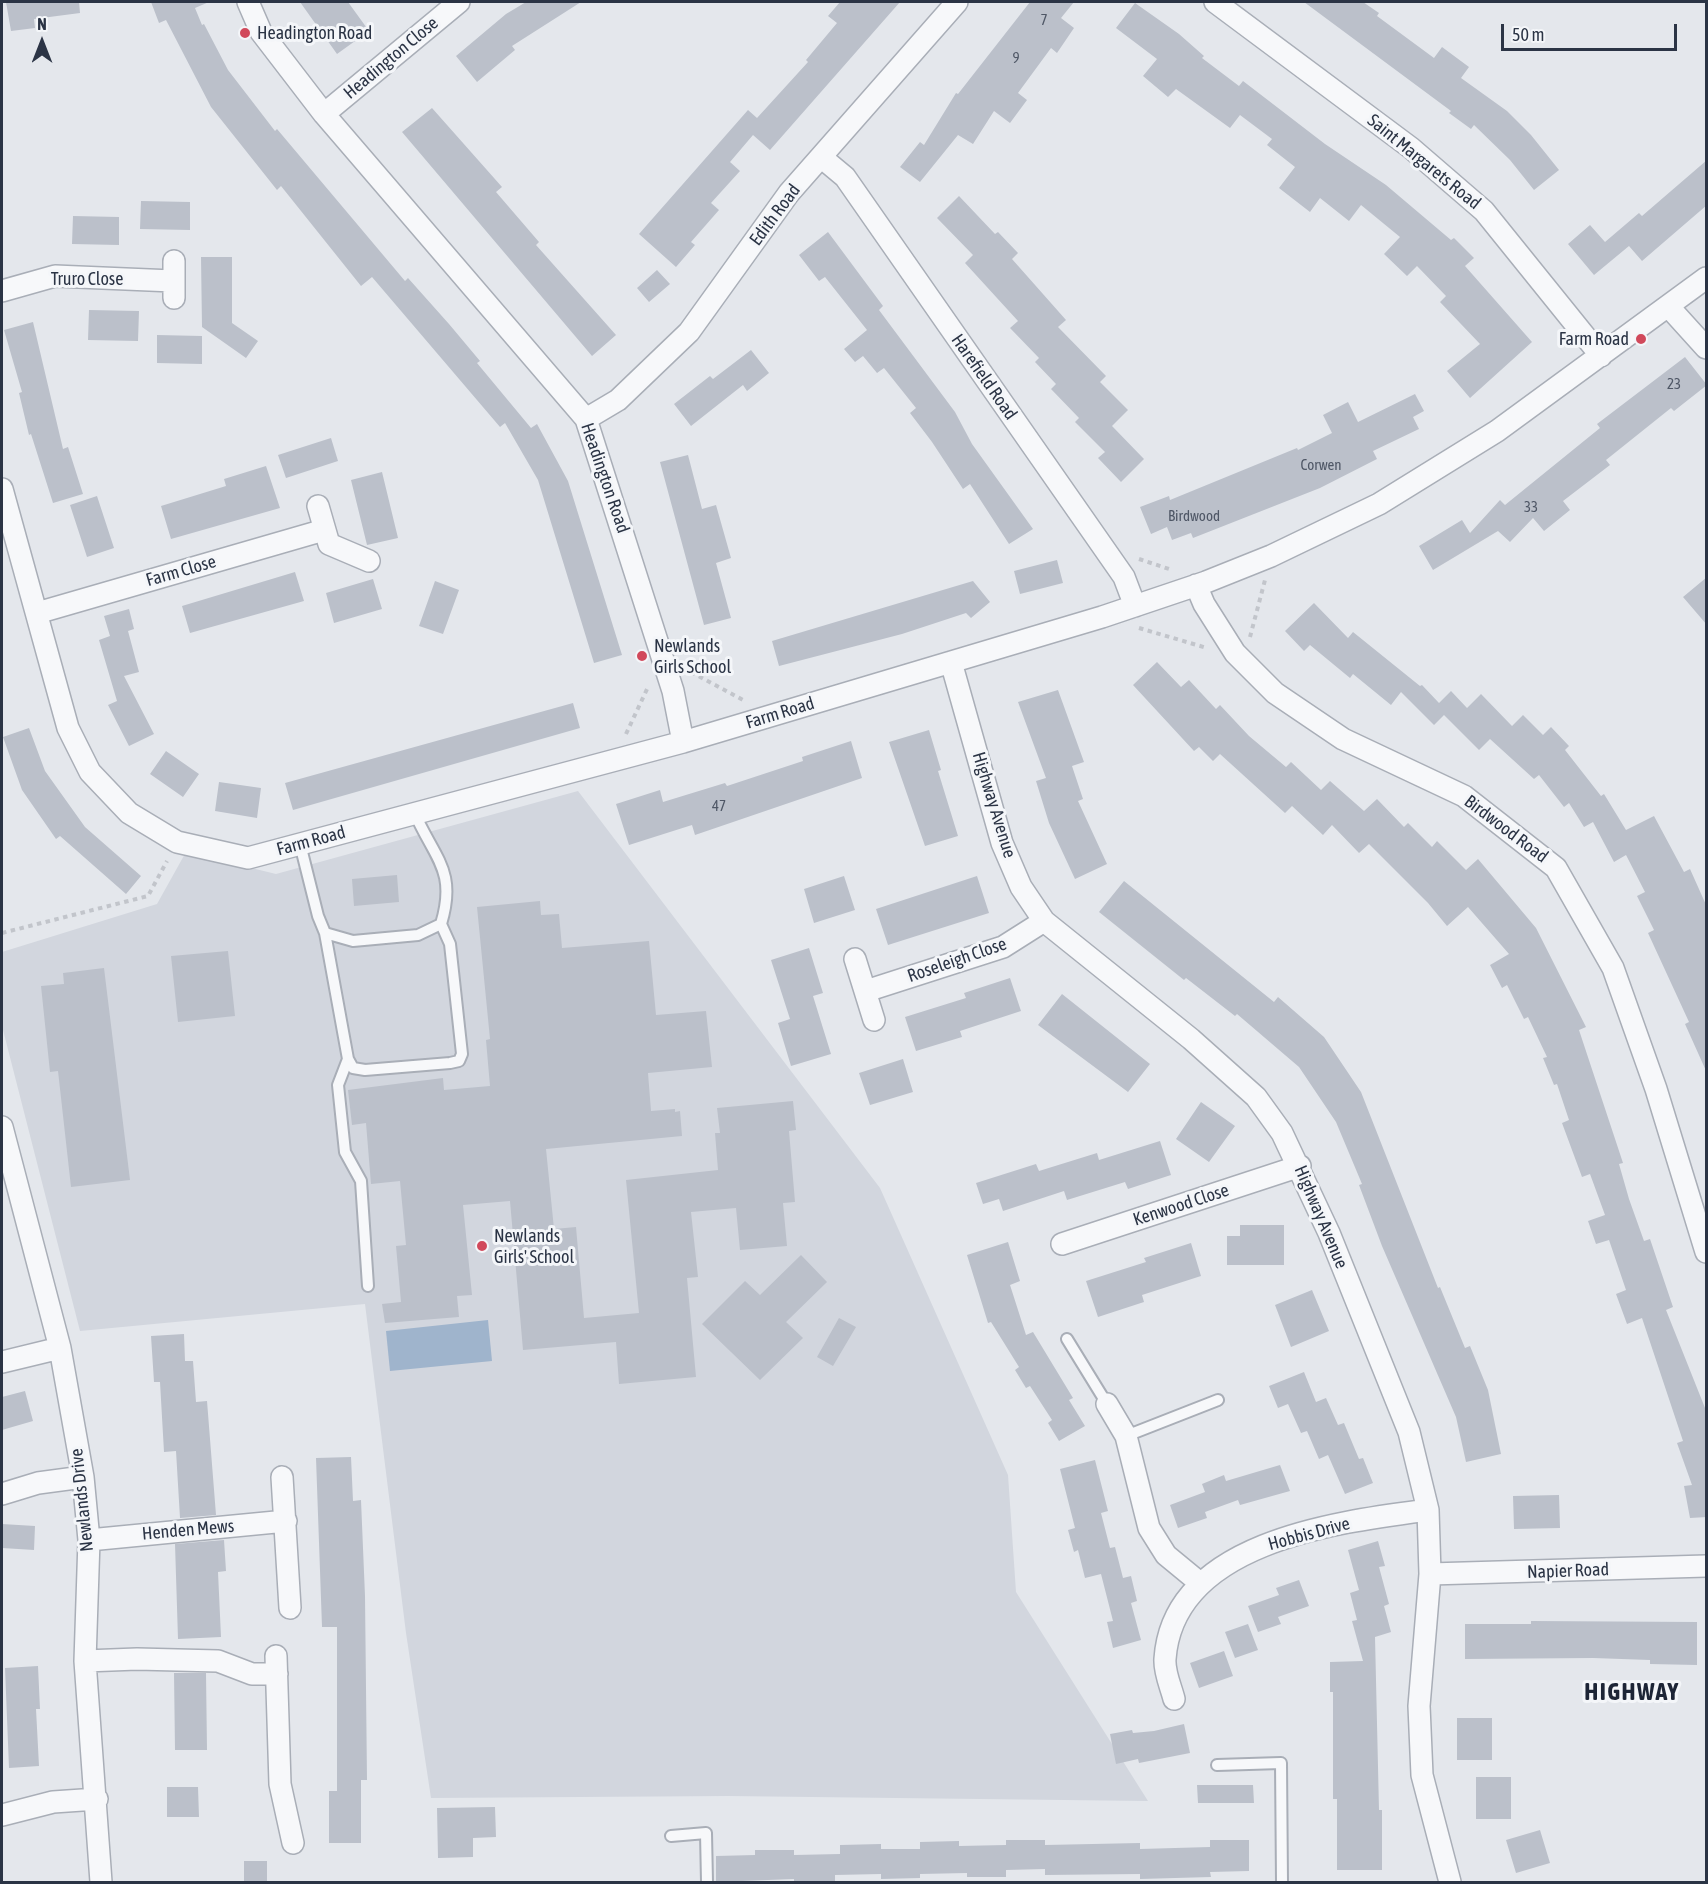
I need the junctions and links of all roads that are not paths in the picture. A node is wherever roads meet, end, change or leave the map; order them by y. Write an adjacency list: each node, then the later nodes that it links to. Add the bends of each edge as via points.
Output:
1 (248, 2): 5 (street, Headington Road, via 261,32)
2 (459, 2): 5 (street, Headington Close)
3 (957, 2): 6 (street, Edith Road)
4 (1215, 2): 12 (street, Saint Margarets Road, via 1411,148 1484,211)
5 (324, 114): 13 (street, Headington Road)
6 (821, 157): 13 (street, Edith Road, via 789,193 688,332 618,400); 19 (street, Harefield Road, via 845,177 1124,577)
7 (1707, 278): 10 (street, Farm Road)
8 (174, 280): 9 (street, Truro Close, via 55,276)
9 (2, 291)
10 (1668, 306): 11 (street); 12 (street, Farm Road)
11 (1707, 348)
12 (1601, 356): 18 (street, Farm Road, via 1497,431 1379,504 1271,556)
13 (586, 419): 22 (street, Headington Road, via 673,691)
14 (2, 489): 20 (street, Farm Road)
15 (318, 506): 16 (street)
16 (324, 530): 17 (street, via 329,544); 20 (street, Farm Close)
17 (369, 561)
18 (1201, 584): 19 (street, Farm Road); 35 (street, Birdwood Road, via 1203,604 1235,653 1275,693 1343,739 1464,796 1556,867 1613,968)
19 (1135, 606): 21 (street, Farm Road)
20 (37, 613): 24 (street, Farm Road, via 68,728 90,772 129,813 177,842 248,858)
21 (951, 662): 22 (street, Farm Road); 25 (street, Highway Avenue, via 1002,843 1021,887)
22 (683, 742): 23 (street, Farm Road)
23 (415, 814): 24 (street, Farm Road); 26 (lane, via 442,862 449,900)
24 (300, 844): 27 (lane)
25 (1044, 921): 29 (street, Roseleigh Close, via 1003,947); 33 (street, Highway Avenue, via 1191,1039 1256,1097 1282,1132)
26 (441, 924): 27 (lane, via 418,934 353,941); 31 (lane, via 450,944 462,1054 459,1061 365,1070 353,1068)
27 (325, 933): 31 (lane)
28 (855, 959): 29 (street)
29 (866, 992): 30 (street)
30 (874, 1020)
31 (348, 1059): 36 (lane, via 338,1085 345,1152 361,1180)
32 (2, 1127): 38 (street, Newlands Drive)
33 (1300, 1166): 34 (street, Kenwood Close); 46 (street, Highway Avenue, via 1409,1431)
34 (1062, 1244)
35 (1707, 1252)
36 (368, 1286)
37 (1067, 1339): 41 (lane)
38 (60, 1348): 39 (street); 43 (street, Newlands Drive)
39 (2, 1362)
40 (1218, 1400): 42 (lane)
41 (1107, 1404): 42 (street)
42 (1126, 1436): 51 (street, via 1149,1528 1166,1555)
43 (83, 1477): 45 (street, via 38,1483); 48 (street, Newlands Drive)
44 (282, 1478): 47 (street)
45 (2, 1494)
46 (1428, 1510): 50 (street, Highway Avenue); 51 (street, Hobbis Drive, via 1367,1518 1271,1542 1231,1559)
47 (286, 1521): 48 (street, Henden Mews); 52 (street)
48 (89, 1540): 53 (street, Newlands Drive)
49 (1707, 1566): 50 (street, Napier Road)
50 (1430, 1574): 63 (street, Highway Avenue, via 1419,1706 1422,1775)
51 (1200, 1583): 54 (street, Hobbis Drive, via 1171,1626 1164,1661)
52 (290, 1608)
53 (85, 1661): 56 (street, Newlands Drive); 59 (street, via 218,1661 252,1674 277,1665 280,1784)
54 (1174, 1699)
55 (1217, 1765): 62 (lane, via 1281,1763)
56 (97, 1799): 57 (street, via 53,1802); 60 (street, Newlands Drive)
57 (2, 1815)
58 (670, 1836): 61 (lane, via 706,1833)
59 (293, 1843)
60 (101, 1882)
61 (707, 1882)
62 (1282, 1882)
63 (1450, 1882)

